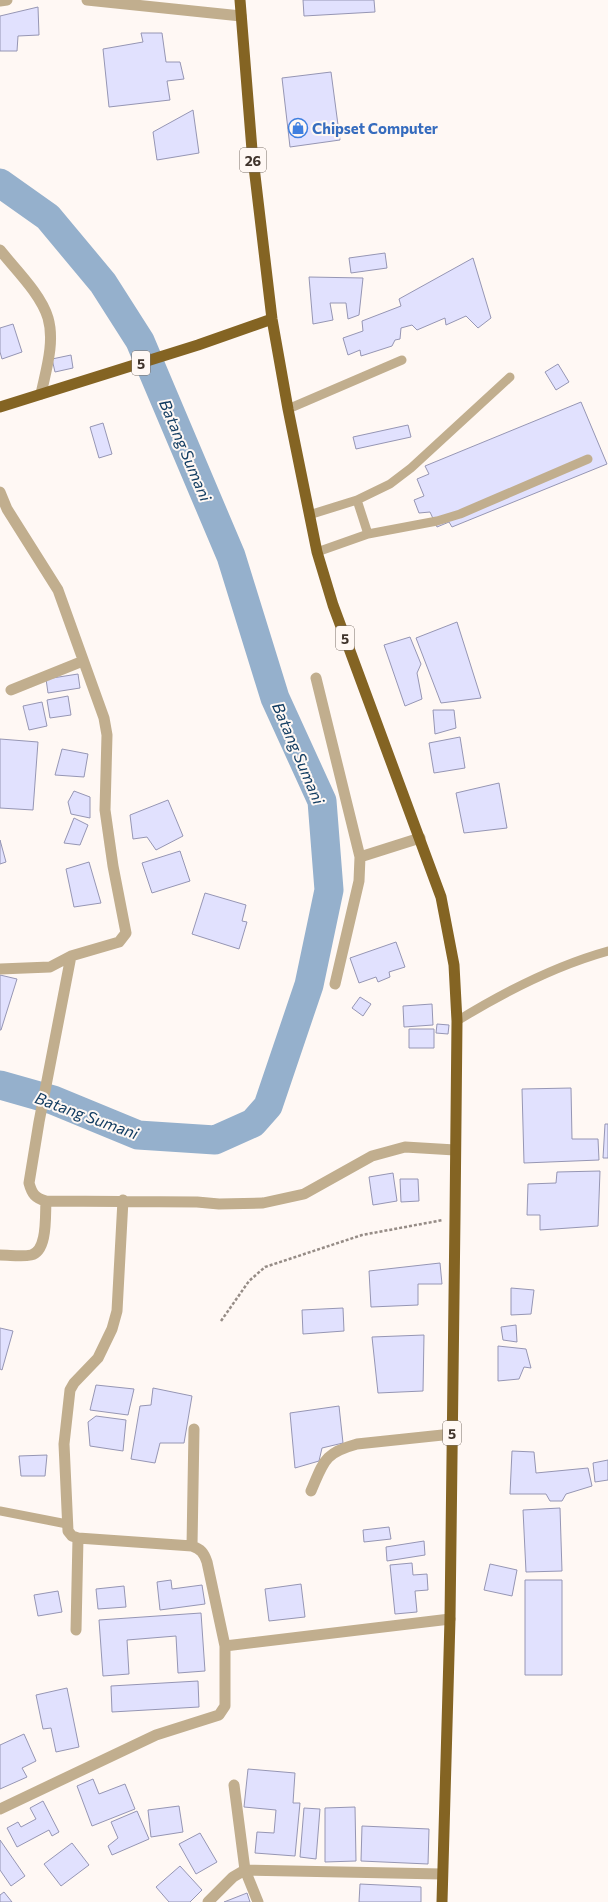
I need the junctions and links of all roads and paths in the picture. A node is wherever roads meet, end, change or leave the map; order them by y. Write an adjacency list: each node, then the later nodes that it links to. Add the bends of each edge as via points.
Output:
1 (7, 0): 4 (street)
2 (87, 0): 5 (street)
3 (240, 0): 5 (highway, 26)
4 (0, 1)
5 (241, 16): 7 (highway, 26, via 252,150)
6 (0, 250): 10 (street, via 40,300 48,318 49,352)
7 (272, 319): 10 (highway, 5); 12 (highway, 5)
8 (402, 360): 12 (lane)
9 (510, 377): 15 (lane, via 411,468 390,484)
10 (41, 394): 11 (highway, 5)
11 (0, 407)
12 (288, 409): 16 (highway, 5)
13 (588, 459): 17 (lane, via 460,514)
14 (0, 492): 19 (street, via 7,509 58,590)
15 (357, 500): 16 (lane); 17 (lane)
16 (310, 515): 18 (highway, 5)
17 (368, 534): 18 (lane)
18 (318, 552): 22 (highway, 5, via 333,606)
19 (83, 662): 21 (street); 25 (street, via 106,726 105,810 126,933 119,942)
20 (316, 678): 23 (street)
21 (11, 690)
22 (420, 838): 23 (street); 28 (highway, 5, via 441,898 451,946)
23 (360, 857): 27 (street, via 359,881)
24 (608, 951): 28 (lane, via 543,975 502,994)
25 (71, 956): 26 (street, via 46,968); 31 (street, via 29,1183 36,1198)
26 (0, 969)
27 (335, 984)
28 (457, 1021): 29 (highway, 5)
29 (455, 1150): 30 (street, via 405,1147 372,1156 304,1194 263,1203); 32 (highway, 5)
30 (124, 1200): 31 (street); 39 (street, via 117,1311 112,1329 98,1358 70,1390 64,1444)
31 (46, 1201): 33 (street, via 43,1242 39,1251 30,1255)
32 (455, 1217): 34 (path, via 362,1235 265,1267 249,1281); 36 (highway, 5)
33 (0, 1255)
34 (221, 1321)
35 (194, 1429): 41 (street)
36 (452, 1434): 37 (street, via 357,1444 344,1448 332,1453 323,1462); 42 (highway, 5)
37 (312, 1490)
38 (0, 1511): 39 (lane)
39 (67, 1524): 40 (street, via 68,1532)
40 (78, 1538): 41 (street); 43 (street)
41 (192, 1546): 44 (street, via 205,1554)
42 (450, 1619): 44 (street); 48 (highway, 5)
43 (76, 1630)
44 (226, 1646): 46 (street, via 225,1706 219,1715 156,1735)
45 (234, 1785): 47 (street)
46 (0, 1809)
47 (245, 1870): 48 (street); 49 (street, via 232,1877); 50 (street)
48 (442, 1874): 51 (highway, 5)
49 (208, 1902)
50 (258, 1902)
51 (442, 1902)

